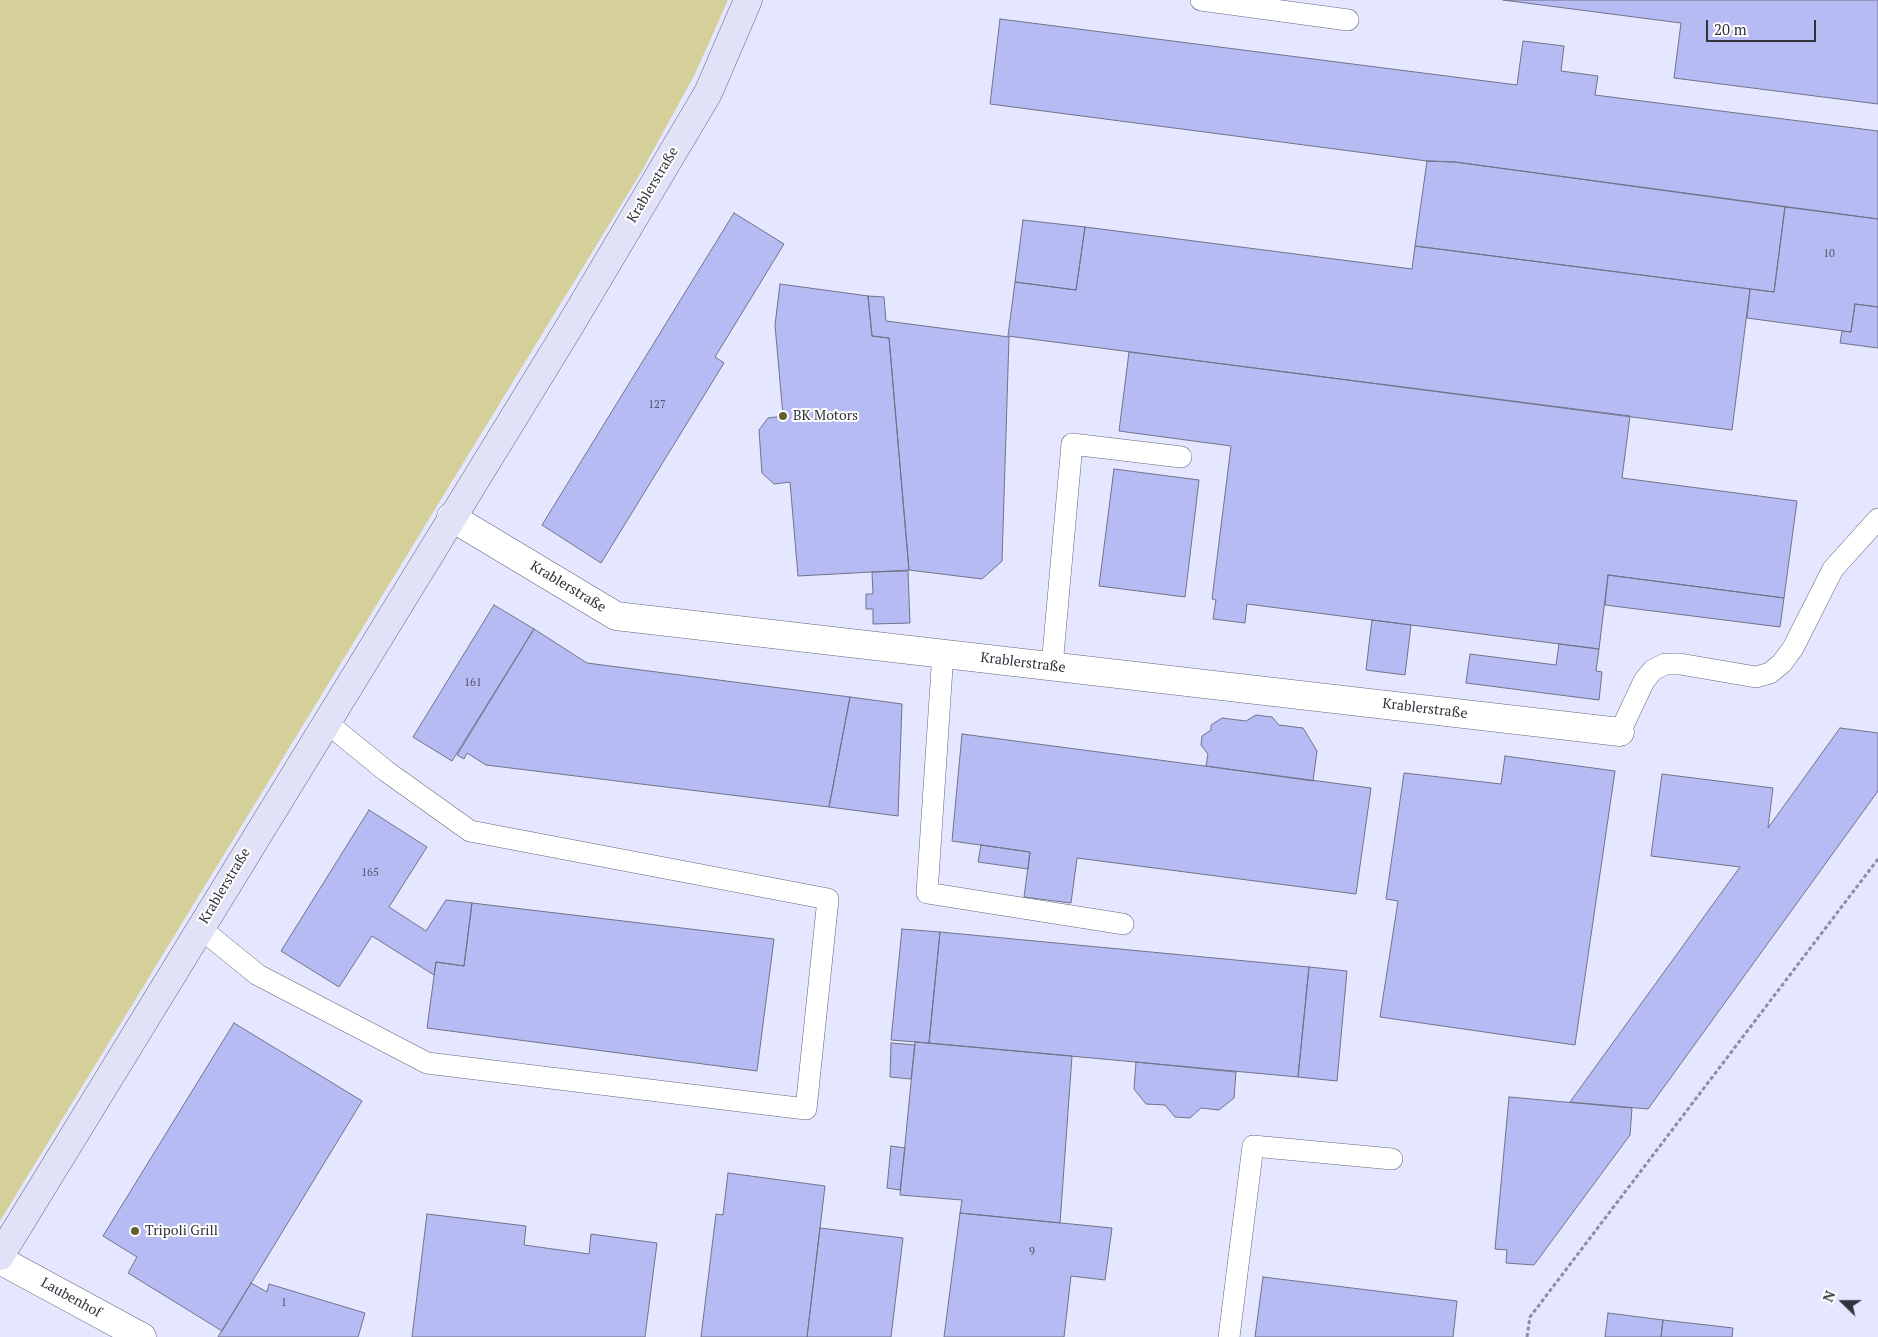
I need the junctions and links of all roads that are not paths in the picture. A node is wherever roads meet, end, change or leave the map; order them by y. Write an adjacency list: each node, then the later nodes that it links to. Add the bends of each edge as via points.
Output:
1 (748, 0): 5 (street, Krablerstraße, via 708,93 568,329)
2 (1201, 0): 3 (lane)
3 (1348, 20)
4 (1181, 457): 8 (lane, via 1072,444)
5 (451, 517): 7 (street, Krablerstraße, via 616,616); 9 (street, Krablerstraße)
6 (1878, 519): 10 (lane, via 1832,569 1793,648 1770,673 1756,676 1665,664 1653,670 1644,681)
7 (944, 653): 8 (street, Krablerstraße); 11 (lane, via 927,893)
8 (1052, 666): 10 (street, Krablerstraße)
9 (326, 722): 12 (street, Krablerstraße); 12 (lane, via 386,771 470,832 828,899 806,1110 427,1063 258,975)
10 (1620, 732)
11 (1122, 924)
12 (200, 928): 14 (street, Krablerstraße)
13 (1392, 1159): 17 (lane, via 1253,1146)
14 (0, 1256)
15 (0, 1260): 16 (street, Laubenhof)
16 (142, 1337)
17 (1229, 1337)

